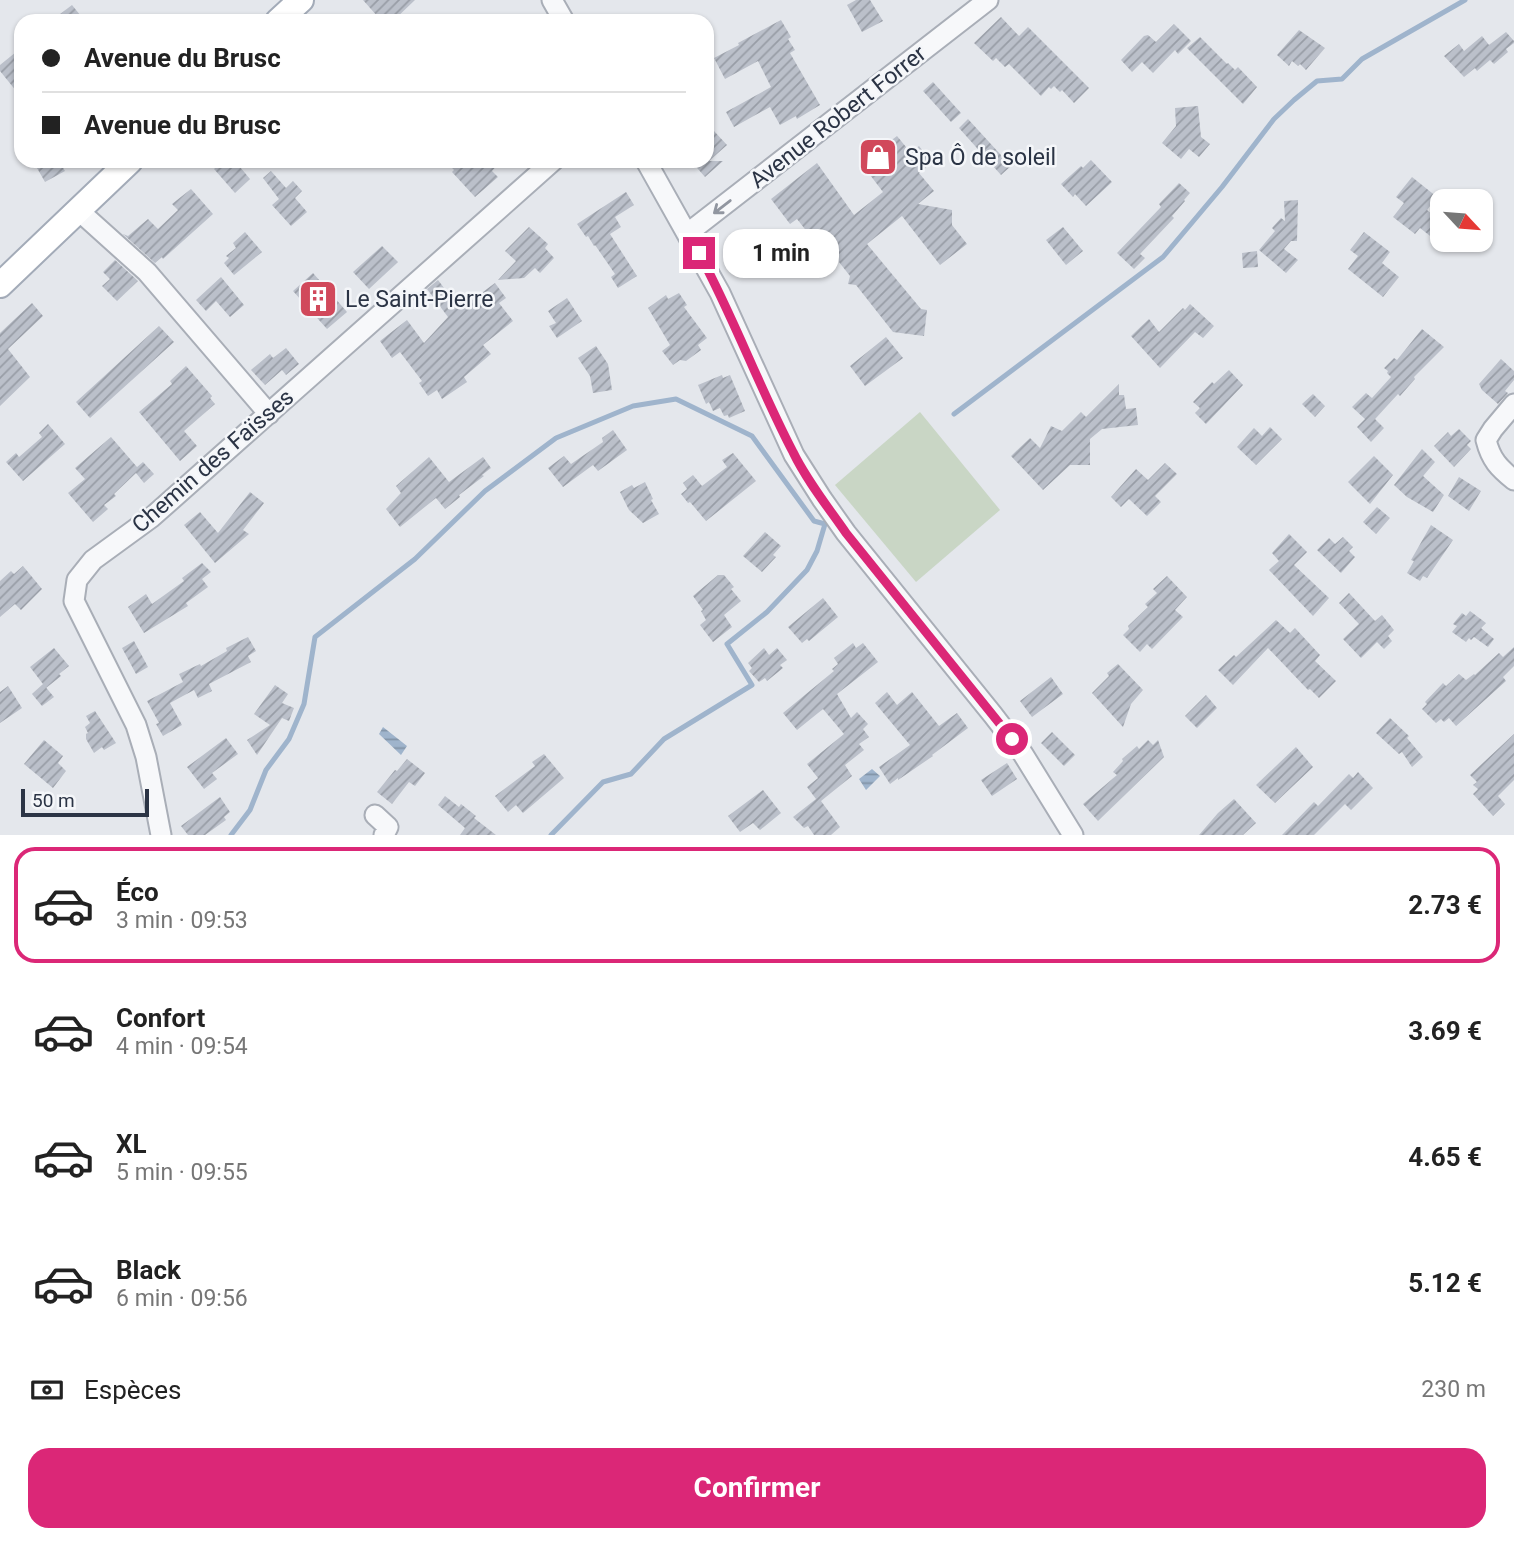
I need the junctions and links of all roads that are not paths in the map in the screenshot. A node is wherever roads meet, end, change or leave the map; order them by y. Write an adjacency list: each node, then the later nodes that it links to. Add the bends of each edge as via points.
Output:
1 (301, 0): 3 (main road)
2 (988, 0): 8 (street, Avenue Robert Forrer, one-way to 8)
3 (286, 14)
4 (123, 168): 7 (main road)
5 (545, 168): 11 (street, Chemin des Faïsses)
6 (650, 168): 8 (street)
7 (79, 210): 9 (main road); 11 (street, via 147,272)
8 (688, 233): 16 (street, via 794,455 822,499 1023,754)
9 (0, 285)
10 (1514, 404): 12 (street, via 1486,440 1490,456)
11 (269, 414): 14 (street, Chemin des Faïsses, via 152,517 93,560 76,580 74,601 136,725)
12 (1514, 480)
13 (375, 815): 15 (street, via 388,827)
14 (161, 835)
15 (384, 835)
16 (1073, 835)

